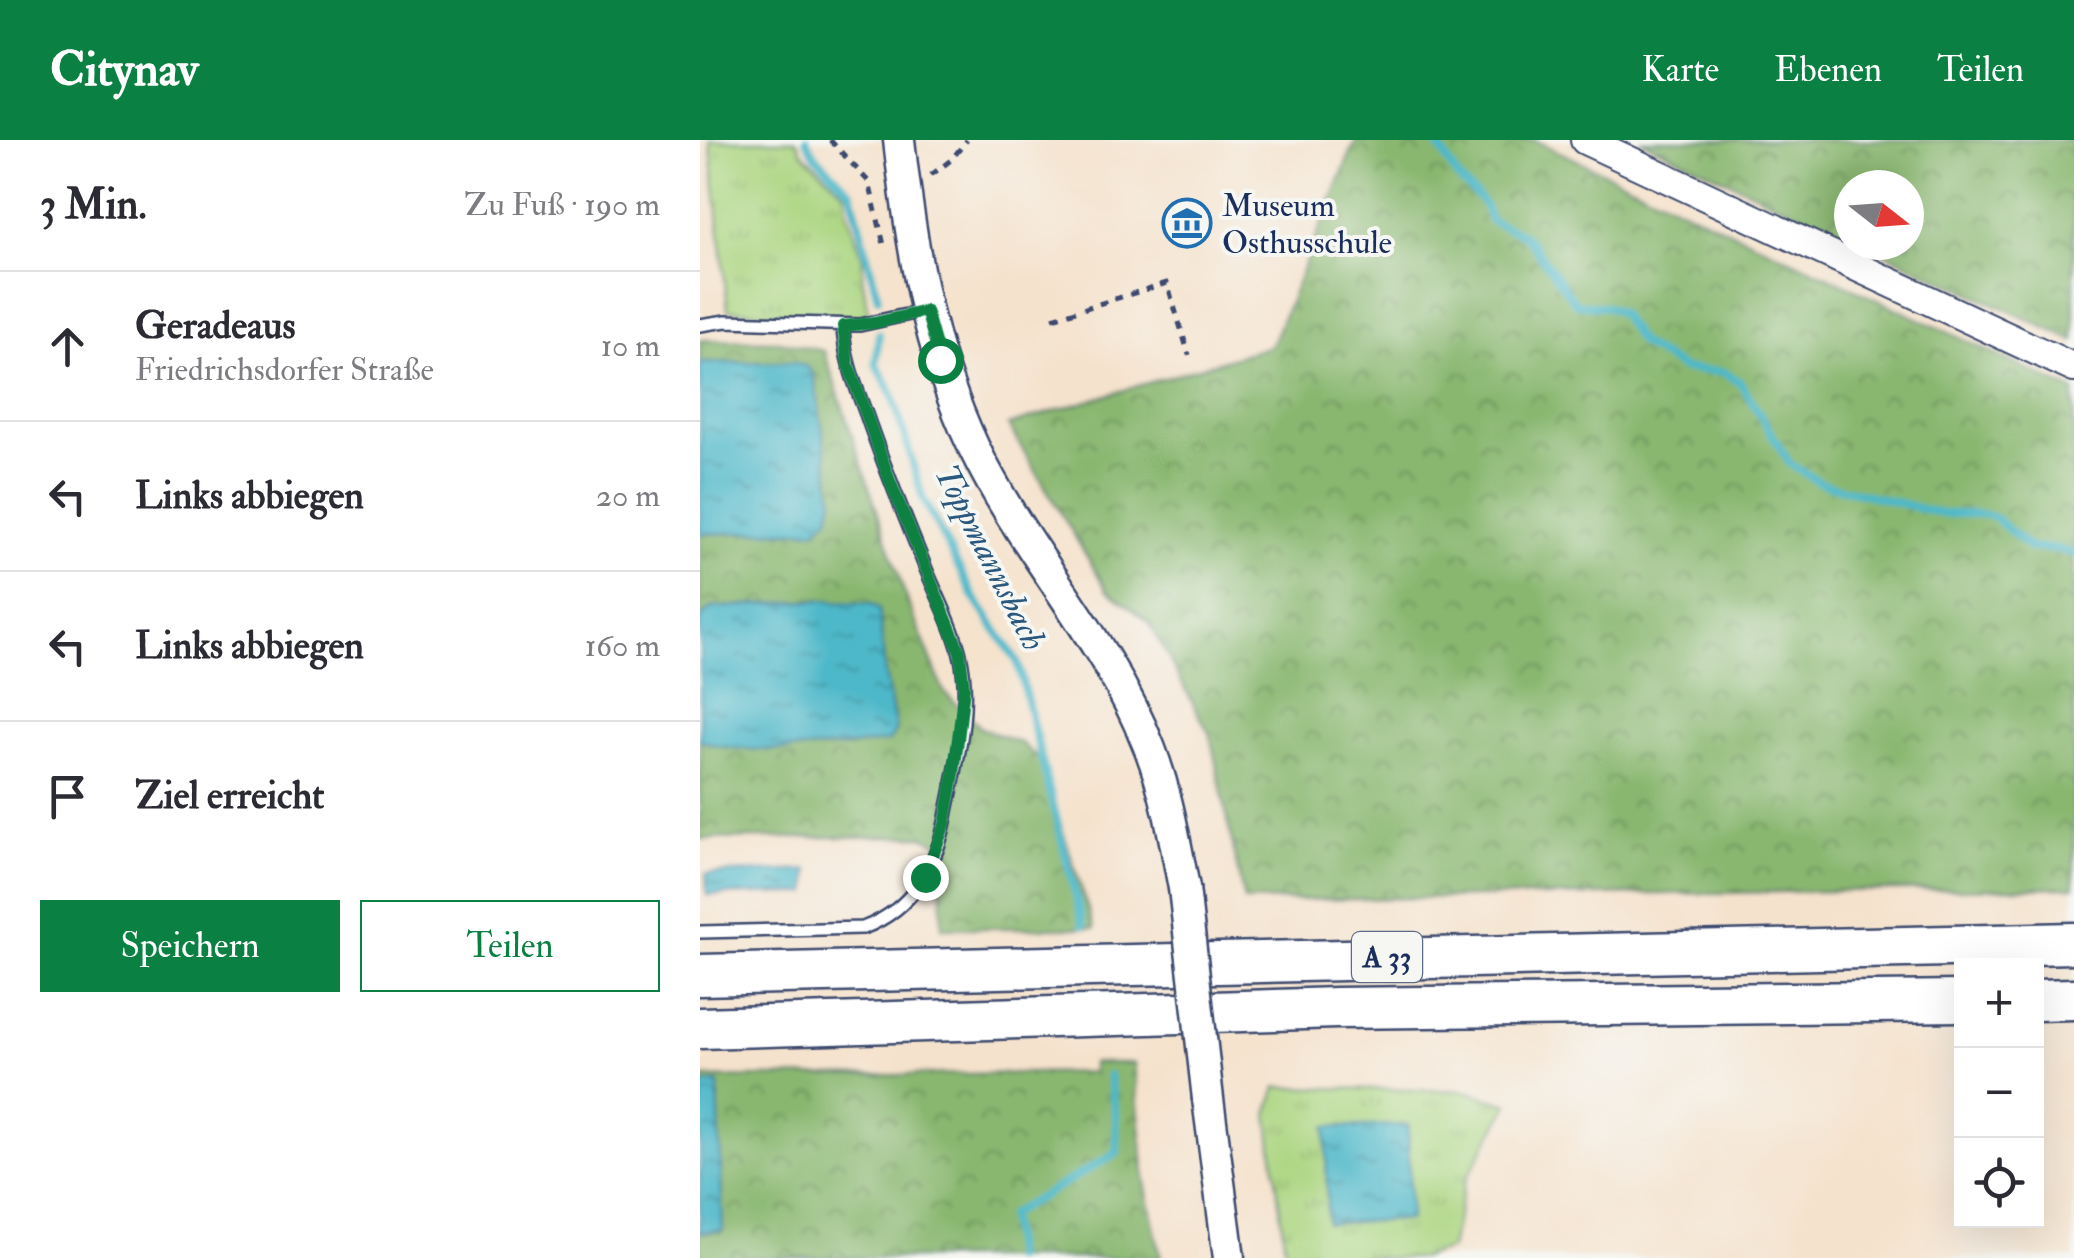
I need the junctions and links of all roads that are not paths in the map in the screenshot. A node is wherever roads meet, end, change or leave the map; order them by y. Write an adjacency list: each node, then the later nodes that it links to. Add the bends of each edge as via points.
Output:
1 (899, 140): 3 (main road)
2 (1584, 140): 6 (street)
3 (926, 311): 5 (lane); 14 (main road, bridge, via 973,446 1150,748 1184,888)
4 (700, 325): 5 (lane)
5 (843, 326): 7 (lane, via 848,364 960,652 961,726 945,824 918,890 884,920 863,928)
6 (2074, 368)
7 (700, 932)
8 (2074, 943): 9 (highway, A 33)
9 (700, 975)
10 (2074, 999): 11 (highway)
11 (2044, 1000)
12 (1954, 1002): 13 (highway, A 33, via 1336,1008)
13 (700, 1028)
14 (1228, 1258)

